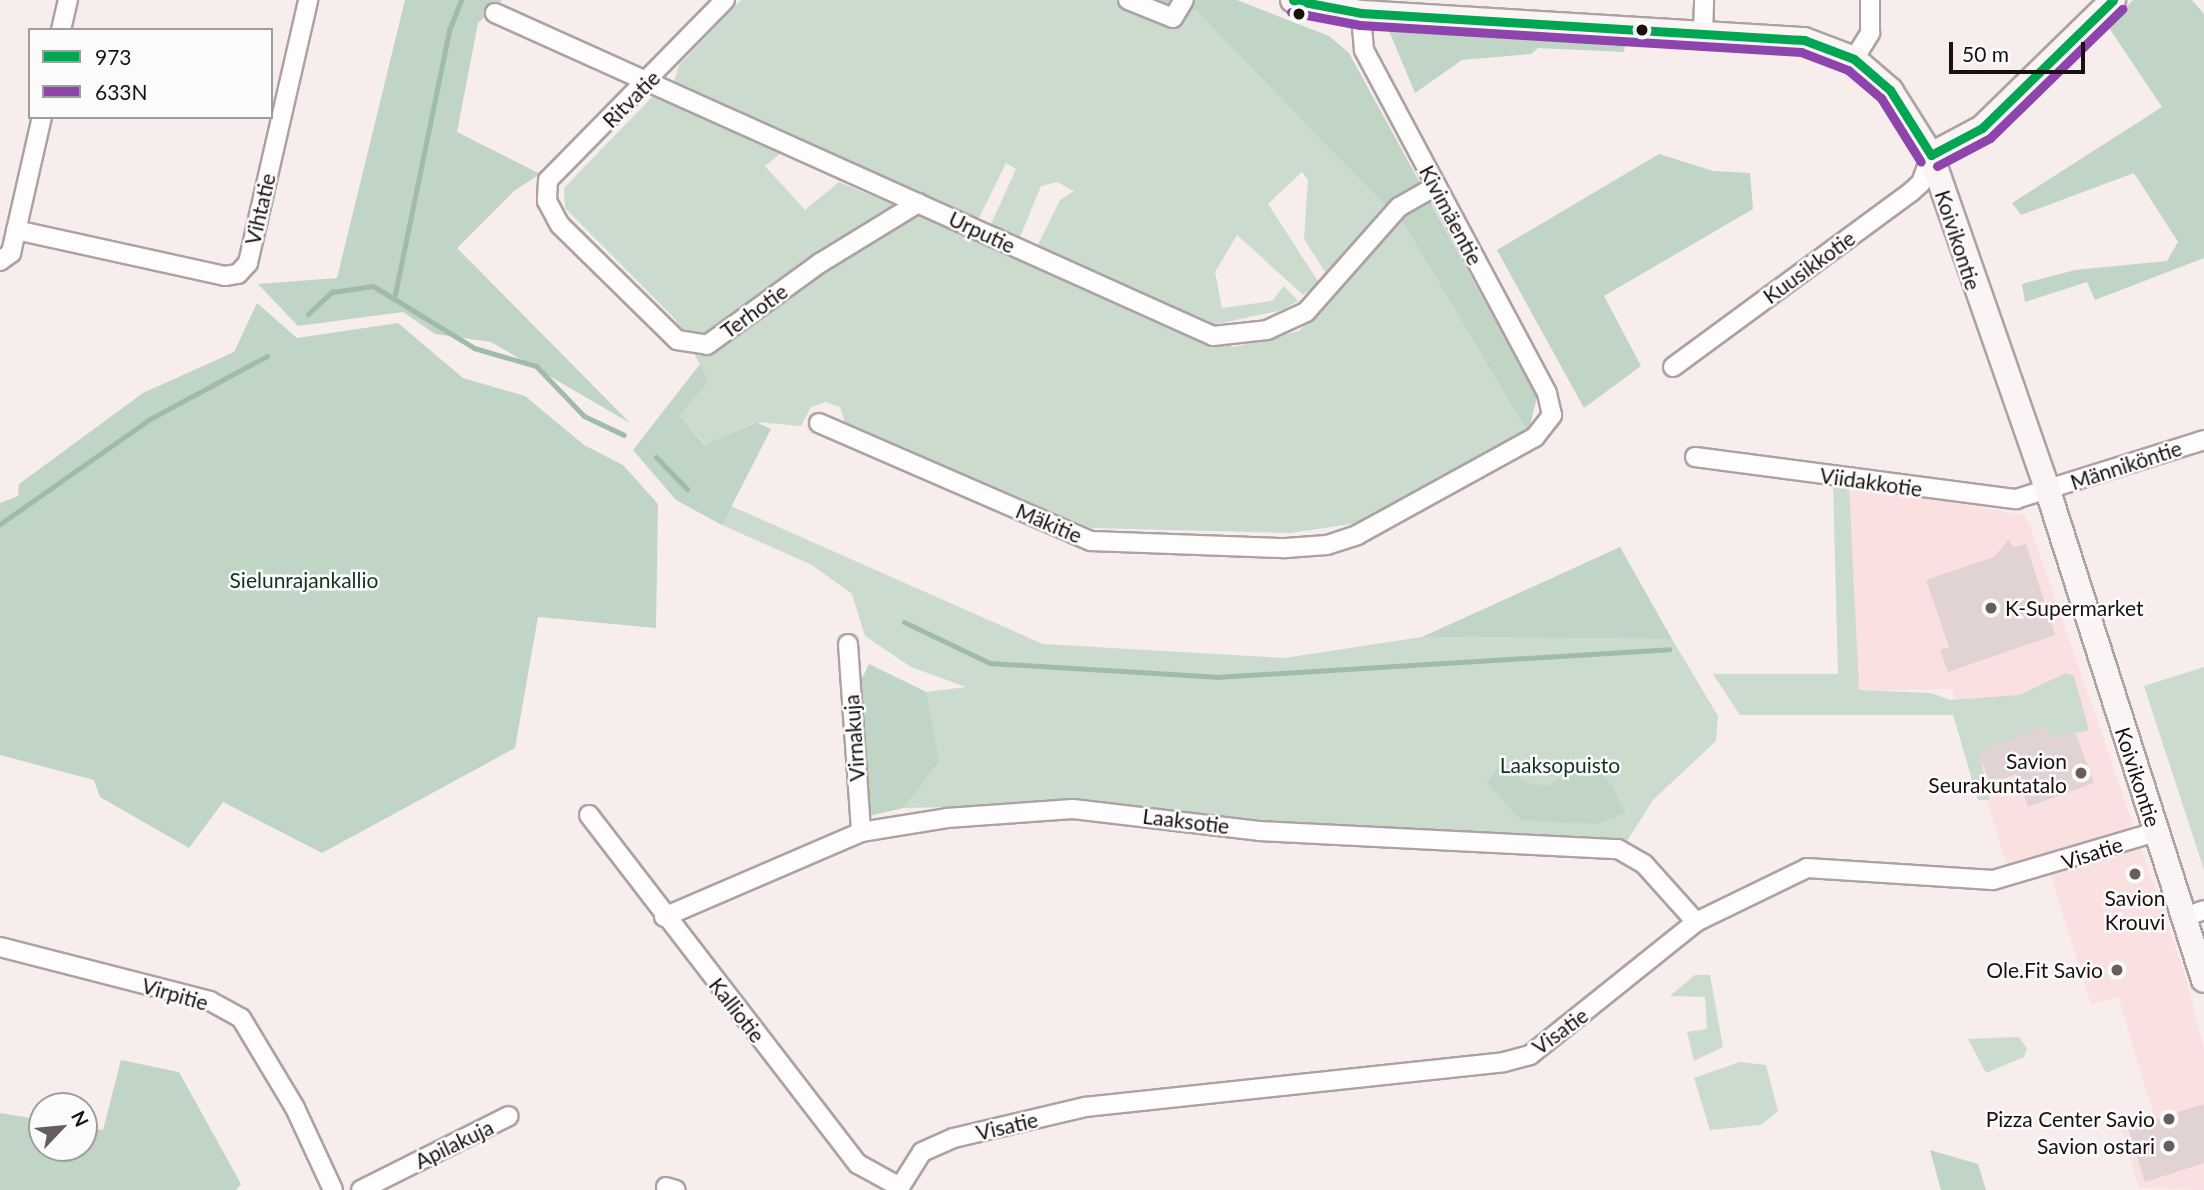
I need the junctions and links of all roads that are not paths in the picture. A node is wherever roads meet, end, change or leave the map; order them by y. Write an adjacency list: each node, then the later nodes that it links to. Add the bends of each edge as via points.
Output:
1 (68, 0): 12 (street)
2 (308, 0): 21 (street, Vihtatie, via 248,263 238,274 225,276)
3 (726, 0): 15 (street, Ritvatie)
4 (1128, 0): 5 (street, via 1173,18)
5 (1184, 0)
6 (1293, 0): 11 (main road, Koivikontie)
7 (1704, 0): 13 (street)
8 (1870, 0): 14 (street, via 1870,33)
9 (2113, 0): 17 (main road, via 1982,128)
10 (495, 13): 15 (street, Urputie)
11 (1361, 13): 13 (main road, Koivikontie); 18 (street, Kivimäentie, via 1364,50)
12 (61, 28)
13 (1703, 32): 14 (main road, Koivikontie, via 1804,40)
14 (1854, 59): 17 (main road, Koivikontie, via 1890,90)
15 (650, 81): 19 (street, Ritvatie, via 548,180); 20 (street, Urputie)
16 (41, 119): 21 (street)
17 (1931, 155): 23 (street, Kuusikkotie, via 1921,183 1911,192); 28 (main road, Koivikontie)
18 (1436, 186): 20 (street, Urputie, via 1399,207 1306,312 1267,330 1213,336); 24 (street, Kivimäentie, via 1547,393)
19 (547, 201): 20 (street, Terhotie, via 561,225 677,340 707,345 820,263)
20 (918, 202)
21 (16, 230): 22 (street, via 11,253)
22 (0, 261)
23 (1673, 367)
24 (1552, 415): 25 (street, Mäkitie, via 1535,437 1357,535 1326,545 1286,548 1091,541)
25 (819, 423)
26 (2204, 440): 28 (street, Männiköntie)
27 (1695, 457): 28 (street, Viidakkotie, via 1964,496 2016,499)
28 (2048, 491): 32 (main road, Koivikontie)
29 (848, 644): 31 (street, Virnakuja)
30 (589, 815): 34 (street, Kalliotie)
31 (862, 832): 34 (street, Laaksotie); 35 (street, Laaksotie, via 947,818 1073,809 1259,831 1618,849 1644,863)
32 (2156, 832): 33 (main road, Koivikontie); 35 (street, Visatie, via 1993,880 1807,868)
33 (2194, 914): 37 (main road, Koivikontie)
34 (664, 917): 39 (street, Kalliotie, via 858,1164)
35 (1696, 922): 39 (street, Visatie, via 1530,1055 1504,1062 1085,1107 954,1138 922,1152)
36 (0, 947): 40 (street, Virpitie, via 210,1001 241,1018 295,1108)
37 (2204, 980)
38 (509, 1116): 41 (street, Apilakuja)
39 (900, 1189)
40 (333, 1190)
41 (361, 1190)

